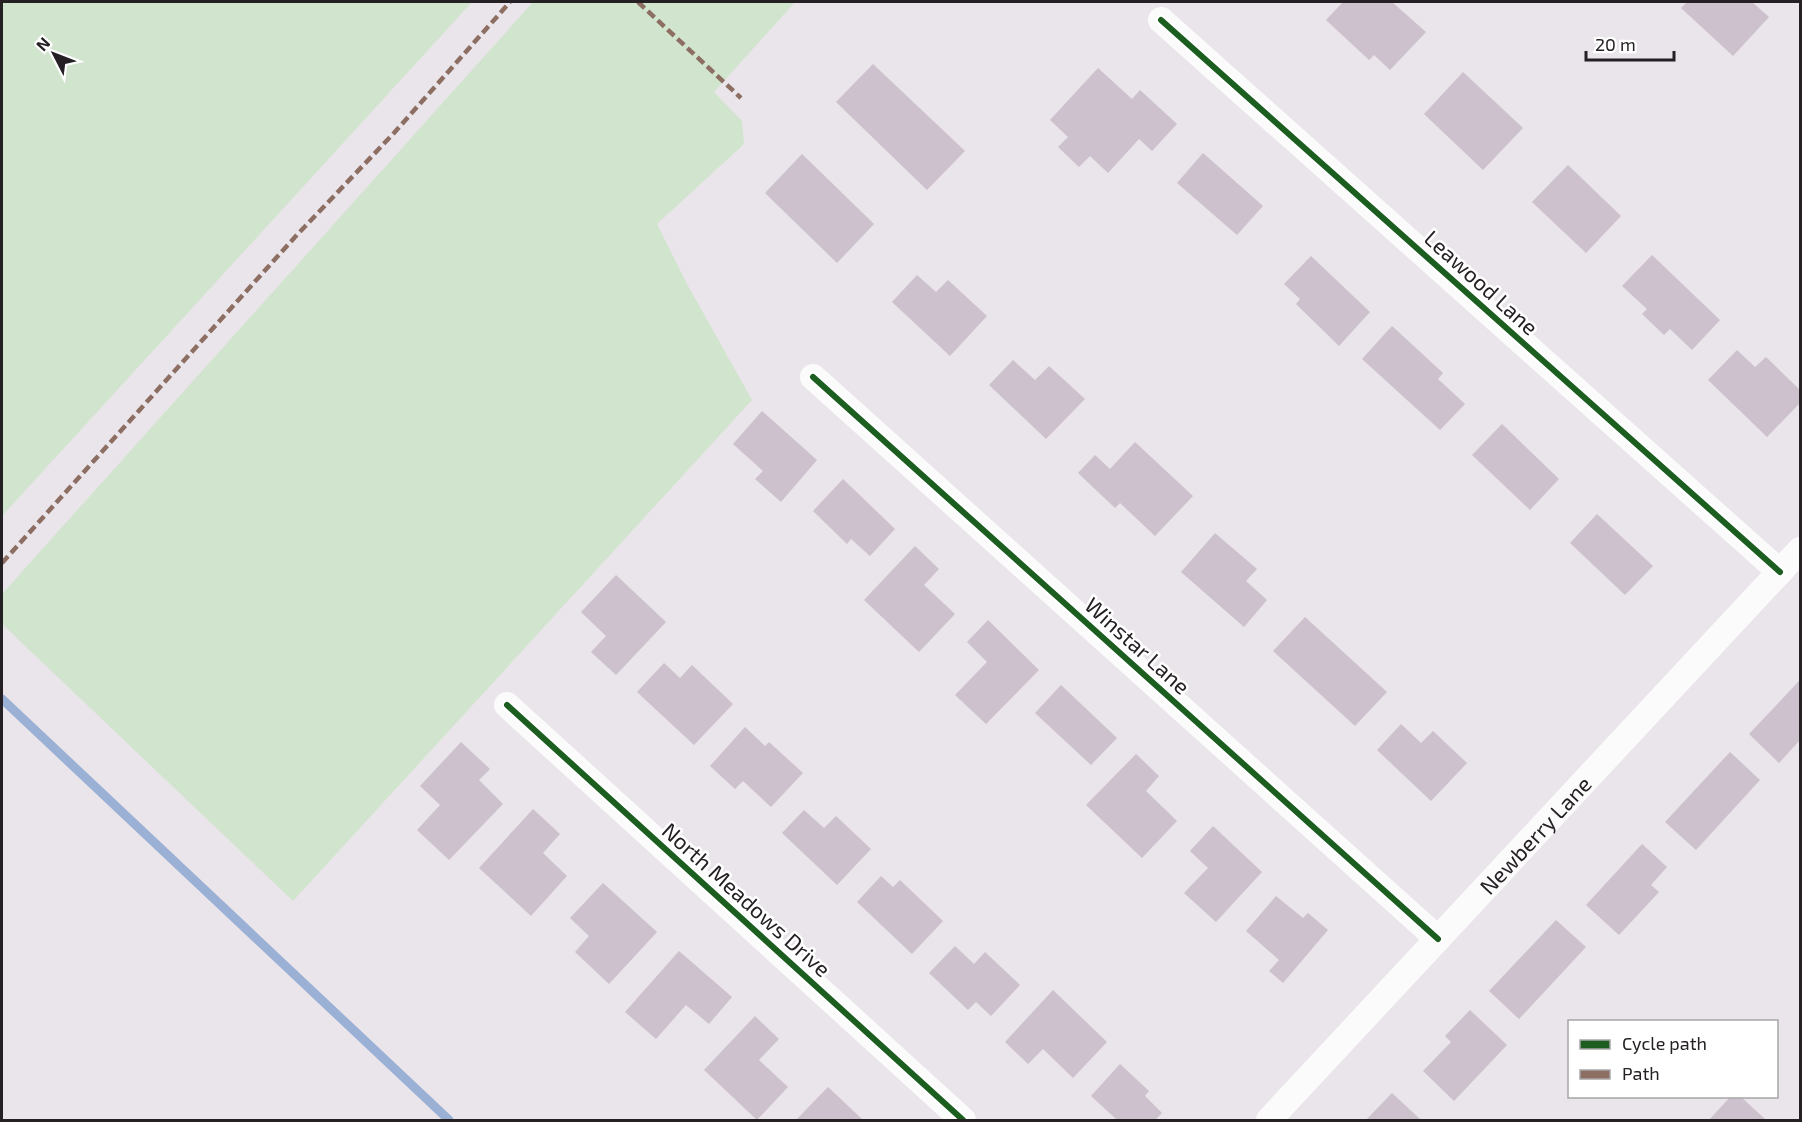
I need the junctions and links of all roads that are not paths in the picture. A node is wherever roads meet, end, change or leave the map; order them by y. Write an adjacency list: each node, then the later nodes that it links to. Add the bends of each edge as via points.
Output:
1 (1161, 20): 4 (street, Leawood Lane)
2 (813, 377): 6 (street, Winstar Lane)
3 (1800, 550): 4 (street, Newberry Lane)
4 (1780, 572): 6 (street, Newberry Lane)
5 (507, 705): 7 (street, North Meadows Drive)
6 (1438, 939): 8 (street, Newberry Lane)
7 (963, 1120)
8 (1269, 1120)

